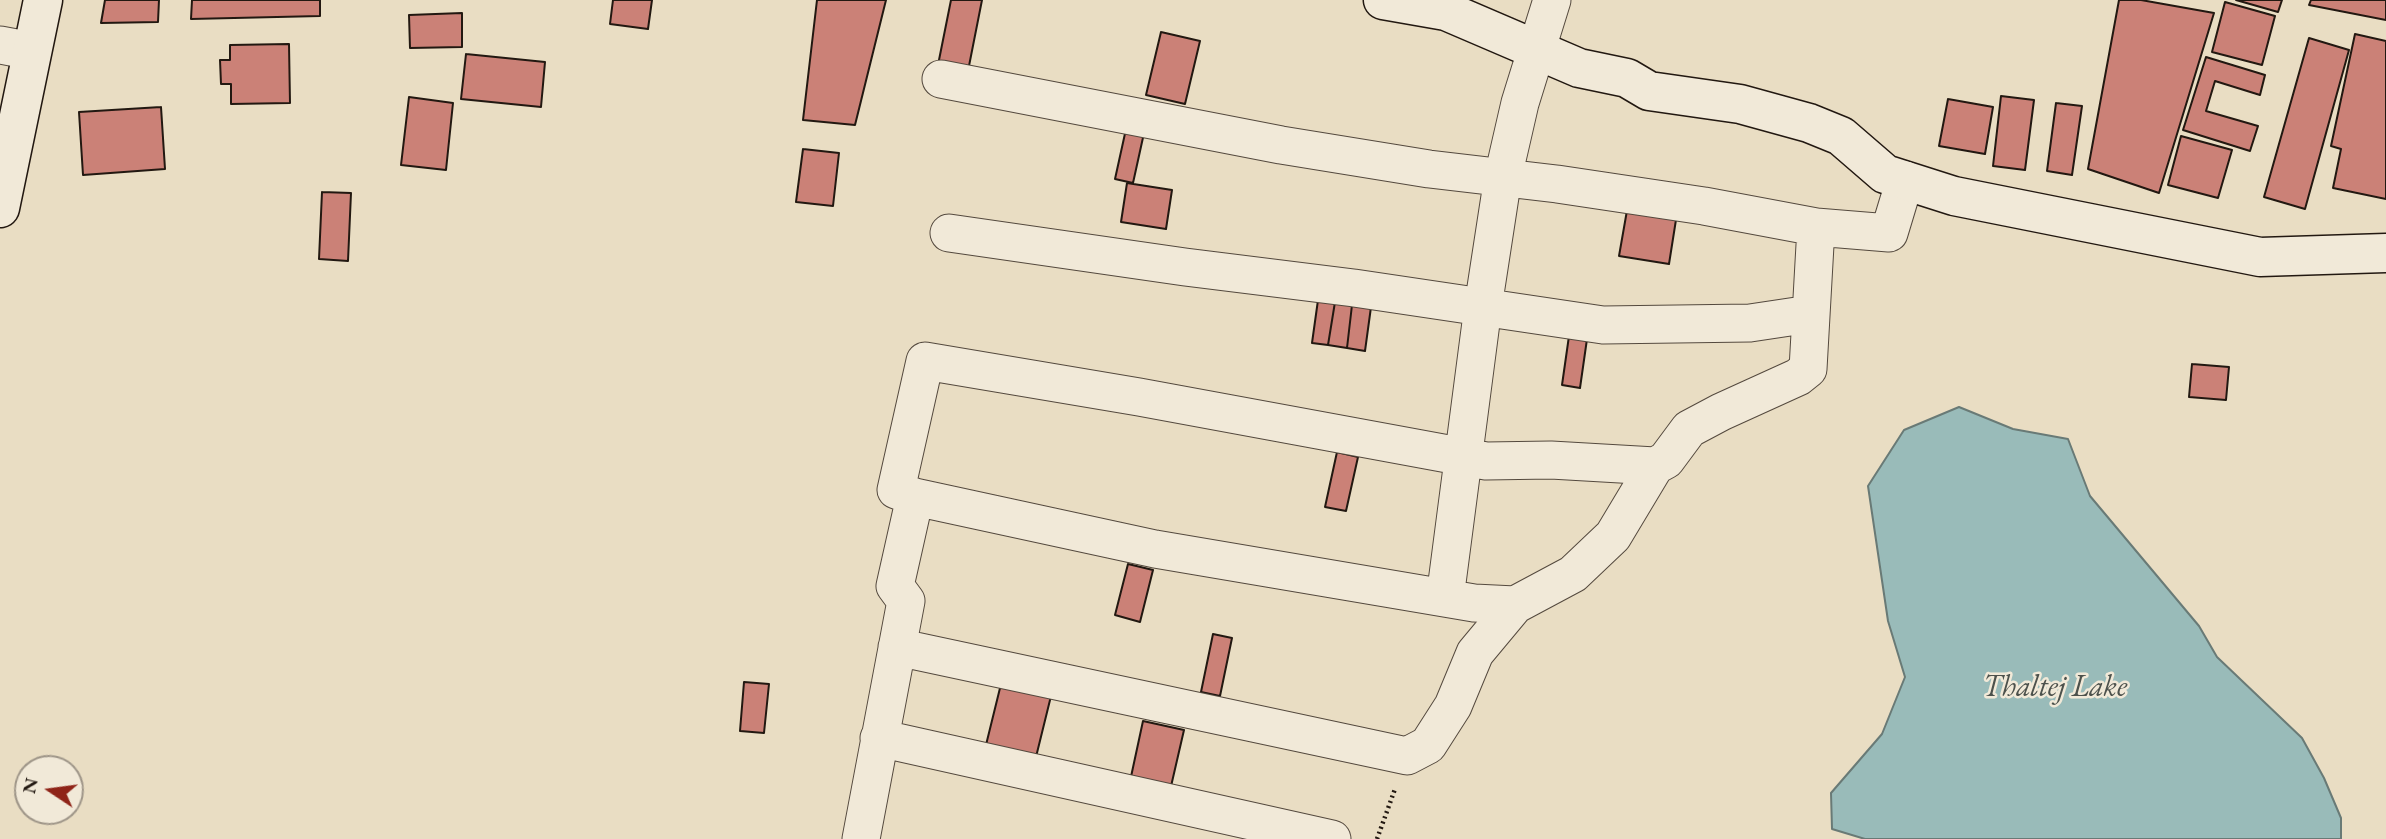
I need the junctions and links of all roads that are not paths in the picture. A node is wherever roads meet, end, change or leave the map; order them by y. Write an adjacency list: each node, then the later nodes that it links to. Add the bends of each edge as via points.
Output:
1 (43, 0): 4 (street)
2 (1382, 0): 5 (street, via 1446,11)
3 (1552, 0): 5 (street)
4 (16, 48): 9 (street)
5 (1538, 50): 7 (street); 8 (street, via 1579,68 1627,78 1649,91 1740,104 1809,123 1841,136 1885,174)
6 (941, 79): 7 (street, via 1281,145)
7 (1503, 177): 10 (street); 13 (street)
8 (1905, 180): 10 (street, via 1889,233); 12 (street, via 1954,196 2260,257)
9 (0, 208)
10 (1816, 227): 14 (street)
11 (949, 233): 13 (street)
12 (2386, 253)
13 (1483, 307): 14 (street, via 1603,325 1750,323); 15 (street)
14 (1810, 314): 16 (street, via 1808,369 1689,429 1666,460)
15 (1463, 457): 16 (street); 17 (street, via 925,361 896,491); 18 (street)
16 (1655, 466): 19 (street, via 1614,536 1573,573)
17 (915, 497): 18 (street, via 1155,549); 20 (street, via 895,586 906,601)
18 (1445, 598): 19 (street)
19 (1515, 605): 20 (street, via 1475,653 1453,706 1428,745 1407,755)
20 (897, 647): 21 (street)
21 (879, 738): 22 (street); 23 (street)
22 (861, 839)
23 (1332, 839)

